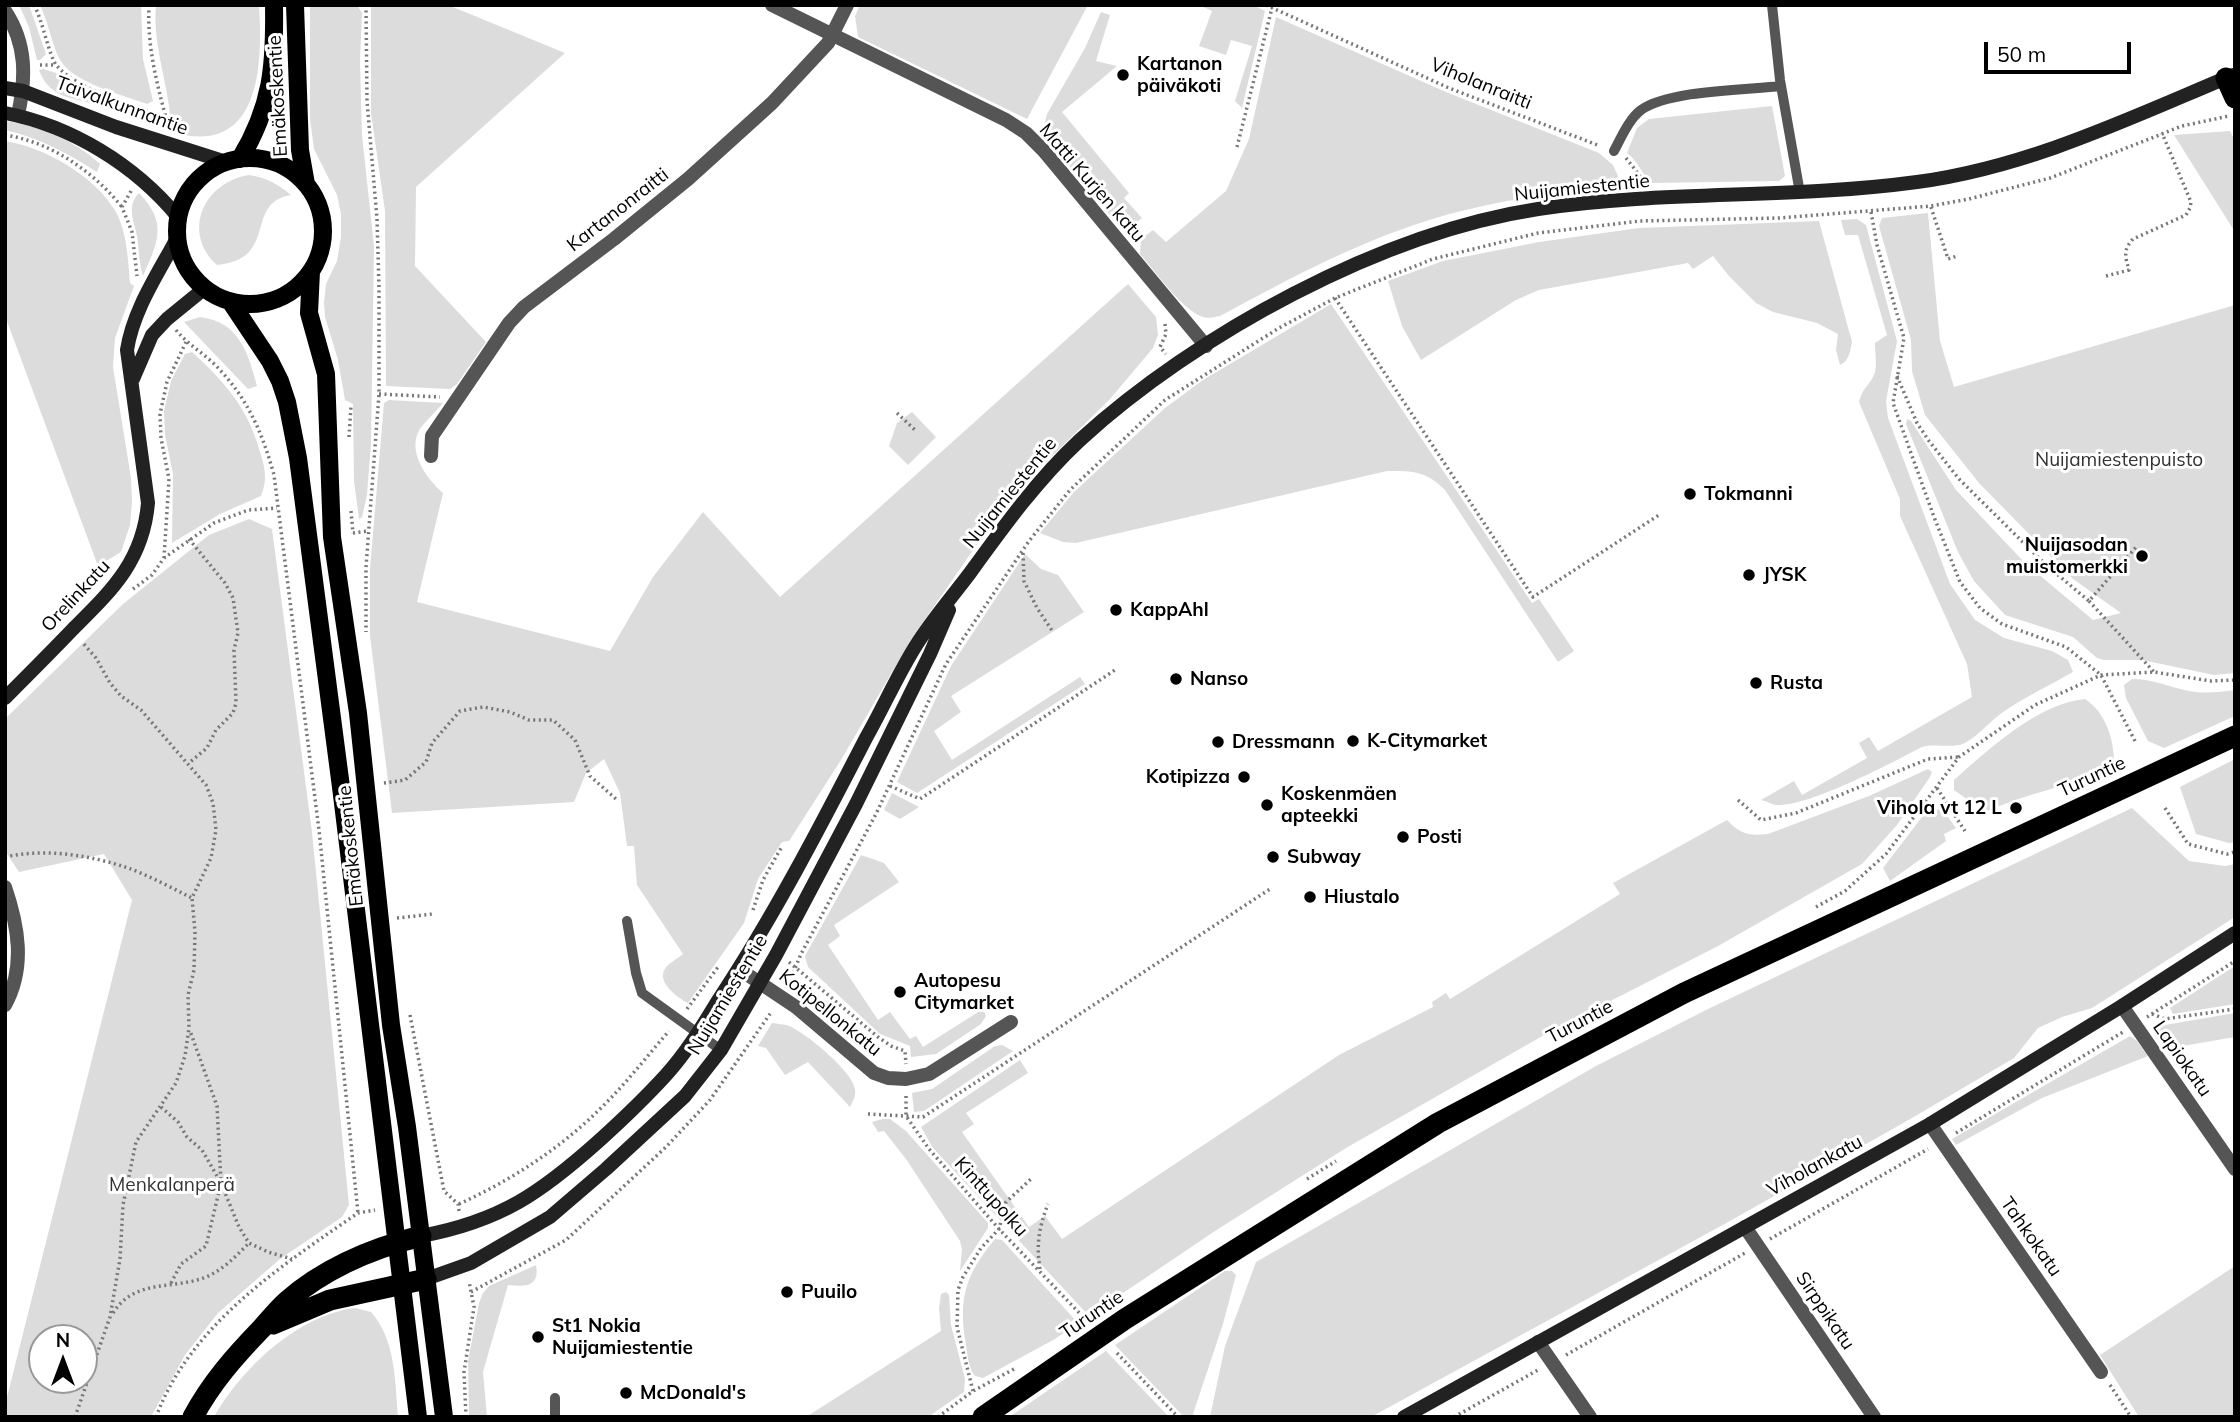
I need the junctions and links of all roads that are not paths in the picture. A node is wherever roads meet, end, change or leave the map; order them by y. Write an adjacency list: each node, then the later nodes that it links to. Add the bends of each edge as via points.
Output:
1 (274, 5): 15 (main road, Emäkoskentie, via 268,97 257,132)
2 (295, 5): 16 (main road, Emäkoskentie, via 300,150)
3 (772, 5): 7 (street, Matti Kurjen katu)
4 (848, 5): 7 (street, Kartanonraitti)
5 (1772, 5): 9 (lane)
6 (5, 11): 11 (street, via 22,53)
7 (833, 37): 23 (street, Matti Kurjen katu, via 1026,133); 25 (street, Kartanonraitti, via 772,103 688,179 524,307 432,436)
8 (2230, 76): 12 (highway); 17 (main road, Nuijamiestentie, via 2053,149 1993,168 1918,182)
9 (1781, 86): 14 (lane, via 1673,97 1641,111); 17 (lane)
10 (5, 88): 11 (main road, Taivalkunnantie)
11 (23, 91): 13 (street); 15 (main road, Taivalkunnantie, via 158,141)
12 (2232, 107)
13 (12, 114): 18 (main road, via 89,144 140,177)
14 (1614, 151)
15 (233, 160): 16 (main road, via 276,163); 18 (main road, via 198,179)
16 (306, 184): 20 (main road, via 319,209 323,236)
17 (1800, 193): 23 (main road, Nuijamiestentie, via 1639,199 1538,209 1450,230 1354,265)
18 (178, 217): 19 (main road)
19 (177, 238): 21 (main road, via 186,266); 24 (main road, Orelinkatu, via 130,333 127,350)
20 (311, 271): 22 (main road, via 296,288 275,300 253,304); 42 (main road, Emäkoskentie, via 309,313 326,374 332,537 358,713 391,1025)
21 (205, 288): 22 (main road); 24 (main road, Orelinkatu, via 152,335)
22 (230, 301): 43 (main road, Emäkoskentie, via 279,381 298,458)
23 (1206, 346): 26 (main road, Nuijamiestentie, via 1145,385 1052,466)
24 (133, 379): 27 (main road, Orelinkatu, via 146,486 146,520 139,547 124,575)
25 (431, 456)
26 (960, 586): 32 (main road, Nuijamiestentie, via 916,645); 33 (main road, Nuijamiestentie, via 856,804)
27 (5, 698)
28 (2235, 736): 54 (highway, Turuntie, via 1684,993 1438,1123 1125,1319)
29 (5, 887): 34 (street, via 19,938)
30 (627, 920): 37 (lane, via 642,993)
31 (2235, 933): 35 (main road, Viholankatu)
32 (739, 969): 33 (street, Kotipellonkatu); 37 (main road, Nuijamiestentie)
33 (760, 982): 36 (street, Kotipellonkatu, via 874,1073 888,1077 929,1074); 38 (main road, Nuijamiestentie)
34 (5, 1005)
35 (2122, 1006): 39 (main road, Viholankatu); 40 (street, Lapiokatu)
36 (1011, 1022)
37 (697, 1032): 38 (lane); 42 (main road, Nuijamiestentie, via 669,1072 535,1194 460,1229)
38 (721, 1050): 44 (main road, Nuijamiestentie, via 685,1096 550,1217 467,1265)
39 (1930, 1124): 41 (main road, Viholankatu); 48 (street, Tahkokatu)
40 (2235, 1169)
41 (1745, 1227): 47 (main road, Viholankatu); 57 (street, Sirppikatu)
42 (421, 1236): 43 (highway); 44 (main road, Emäkoskentie)
43 (395, 1243): 45 (main road, Emäkoskentie); 46 (highway, via 314,1280)
44 (426, 1279): 45 (highway); 52 (main road, Emäkoskentie)
45 (402, 1285): 46 (highway, via 310,1306); 51 (main road, Emäkoskentie)
46 (261, 1329): 50 (highway, via 205,1394)
47 (1538, 1342): 55 (main road, Viholankatu); 56 (street)
48 (2101, 1372)
49 (555, 1398): 53 (lane)
50 (193, 1417)
51 (418, 1417)
52 (444, 1417)
53 (555, 1417)
54 (984, 1417)
55 (1404, 1417)
56 (1590, 1417)
57 (1874, 1417)

